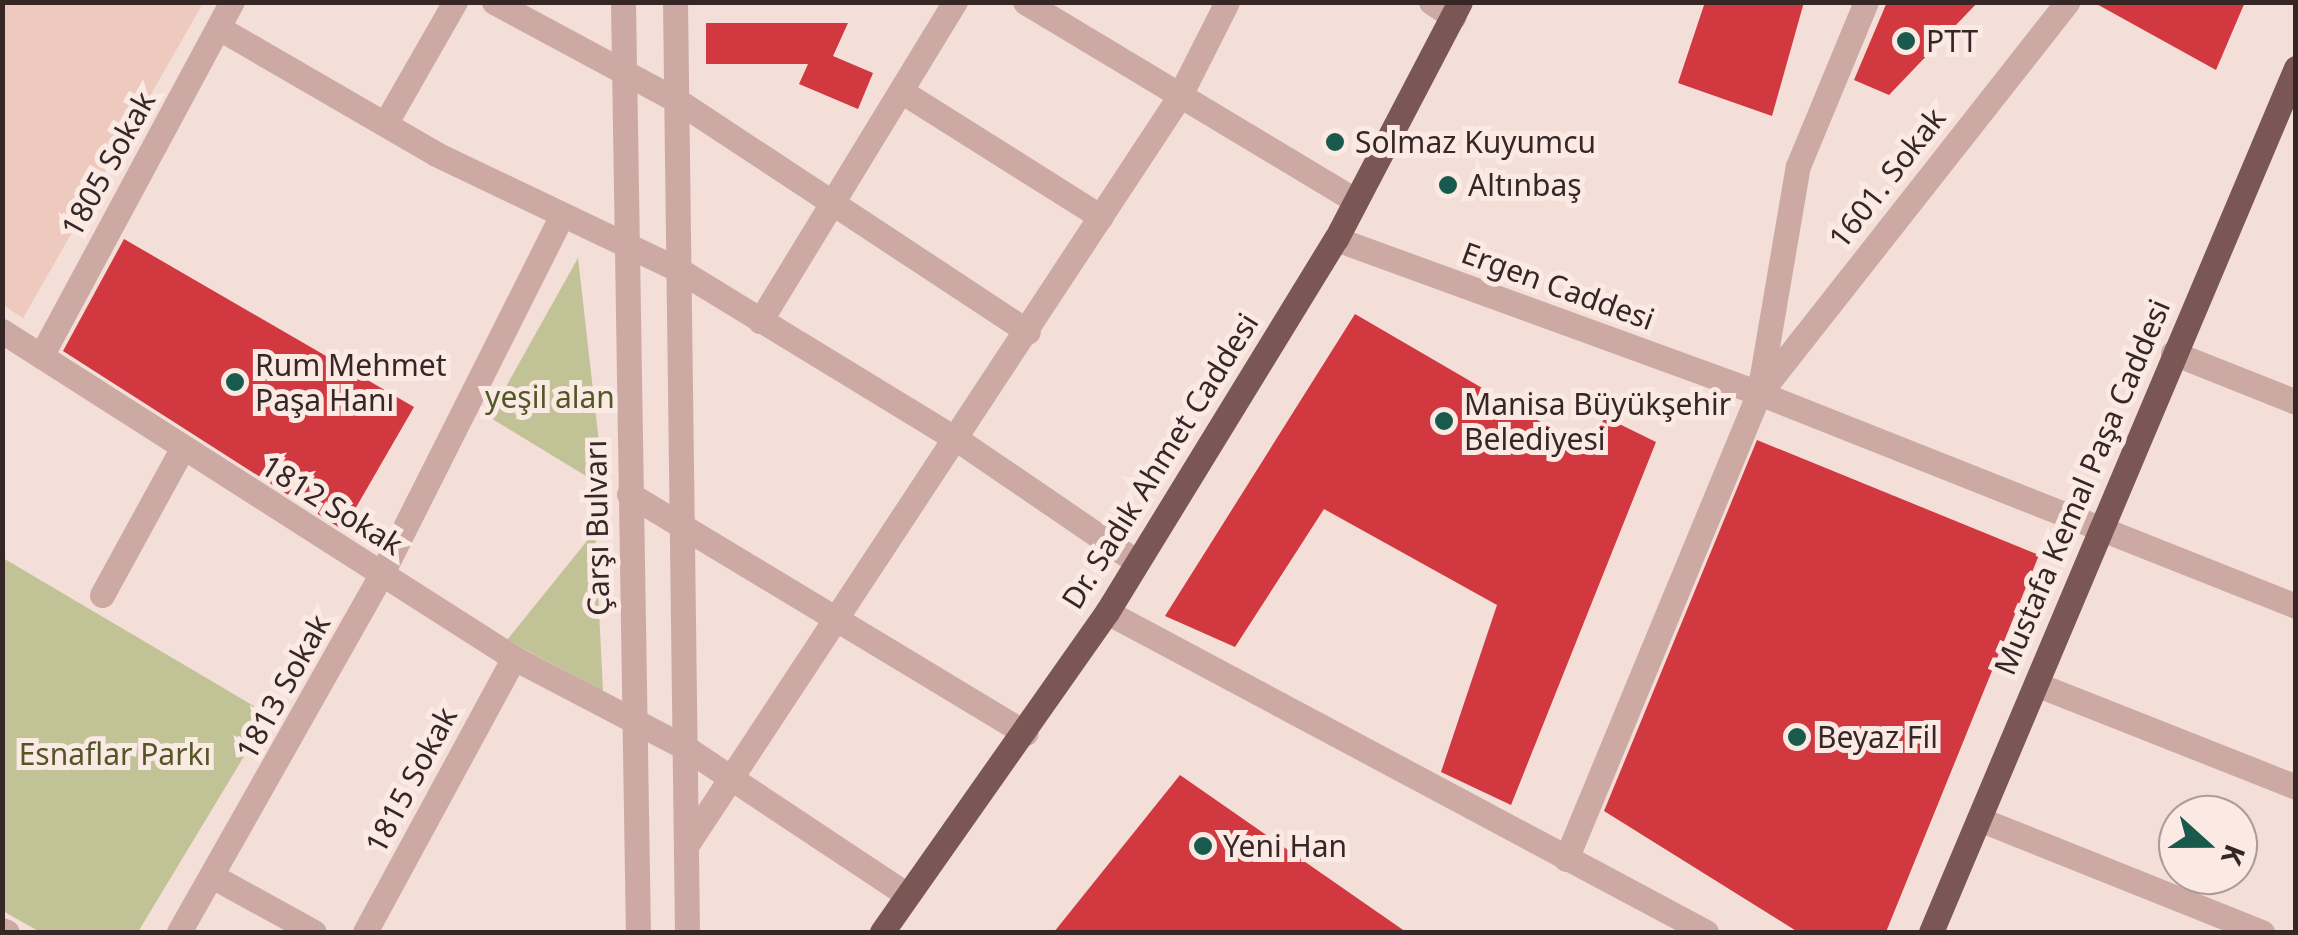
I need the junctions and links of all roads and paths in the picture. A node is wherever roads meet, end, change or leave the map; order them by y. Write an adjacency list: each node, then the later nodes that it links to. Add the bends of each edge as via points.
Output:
1 (232, 2): 13 (street, 1805 Sokak)
2 (455, 2): 19 (street)
3 (494, 2): 15 (street)
4 (623, 2): 15 (street, Çarşı Bulvarı)
5 (676, 2): 18 (street)
6 (955, 2): 16 (street)
7 (1025, 2): 17 (street)
8 (1227, 2): 17 (street)
9 (1430, 2): 12 (street)
10 (1866, 2): 32 (street, via 1798,166)
11 (2066, 2): 32 (street, 1601. Sokak)
12 (1457, 10): 20 (main road, Dr. Sadık Ahmet Caddesi)
13 (220, 28): 19 (street); 31 (street, 1805 Sokak)
14 (2296, 68): 30 (main road, Mustafa Kemal Paşa Caddesi)
15 (623, 73): 18 (street); 25 (street, Çarşı Bulvarı)
16 (901, 91): 21 (street); 23 (street)
17 (1179, 97): 20 (street); 23 (street)
18 (678, 102): 21 (street); 26 (street)
19 (385, 124): 22 (street)
20 (1355, 200): 24 (main road, Dr. Sadık Ahmet Caddesi)
21 (830, 206): 27 (street); 29 (street)
22 (562, 214): 25 (street); 40 (street, 1813 Sokak)
23 (1101, 218): 29 (street)
24 (1336, 239): 32 (street, Ergen Caddesi); 39 (main road, Dr. Sadık Ahmet Caddesi)
25 (623, 241): 26 (street); 36 (street, Çarşı Bulvarı)
26 (679, 270): 27 (street); 37 (street)
27 (760, 321): 34 (street)
28 (2, 331): 31 (street, 1812 Sokak)
29 (1028, 332): 34 (street)
30 (2173, 353): 33 (street); 38 (main road, Mustafa Kemal Paşa Caddesi)
31 (40, 356): 35 (street, 1812 Sokak)
32 (1758, 394): 38 (street, Ergen Caddesi); 54 (street)
33 (2296, 402)
34 (958, 440): 39 (street); 44 (street)
35 (182, 449): 40 (street, 1812 Sokak); 41 (street)
36 (629, 494): 37 (street); 47 (street, Çarşı Bulvarı)
37 (684, 523): 44 (street); 49 (street)
38 (2100, 531): 42 (street, Ergen Caddesi); 46 (main road, Mustafa Kemal Paşa Caddesi)
39 (1134, 560): 43 (main road, Dr. Sadık Ahmet Caddesi)
40 (381, 575): 45 (street, 1812 Sokak); 55 (street, 1813 Sokak)
41 (102, 595)
42 (2296, 606)
43 (1108, 612): 48 (main road, Dr. Sadık Ahmet Caddesi); 54 (street)
44 (841, 616): 48 (street); 50 (street)
45 (514, 658): 47 (street, 1812 Sokak); 61 (street, 1815 Sokak)
46 (2036, 684): 51 (street); 52 (main road, Mustafa Kemal Paşa Caddesi)
47 (634, 722): 49 (street, 1812 Sokak); 57 (street, Çarşı Bulvarı)
48 (1025, 733): 56 (main road, Dr. Sadık Ahmet Caddesi)
49 (686, 748): 50 (street, 1812 Sokak); 53 (street)
50 (732, 778): 53 (street); 56 (street, 1812 Sokak)
51 (2296, 786)
52 (1979, 819): 64 (main road, Mustafa Kemal Paşa Caddesi); 65 (street)
53 (688, 844): 62 (street)
54 (1566, 859): 58 (street)
55 (212, 876): 59 (street, 1813 Sokak); 60 (street)
56 (907, 895): 63 (main road, Dr. Sadık Ahmet Caddesi)
57 (634, 927)
58 (1698, 930)
59 (179, 932)
60 (314, 932)
61 (365, 932)
62 (687, 932)
63 (882, 932)
64 (1931, 932)
65 (2262, 932)

